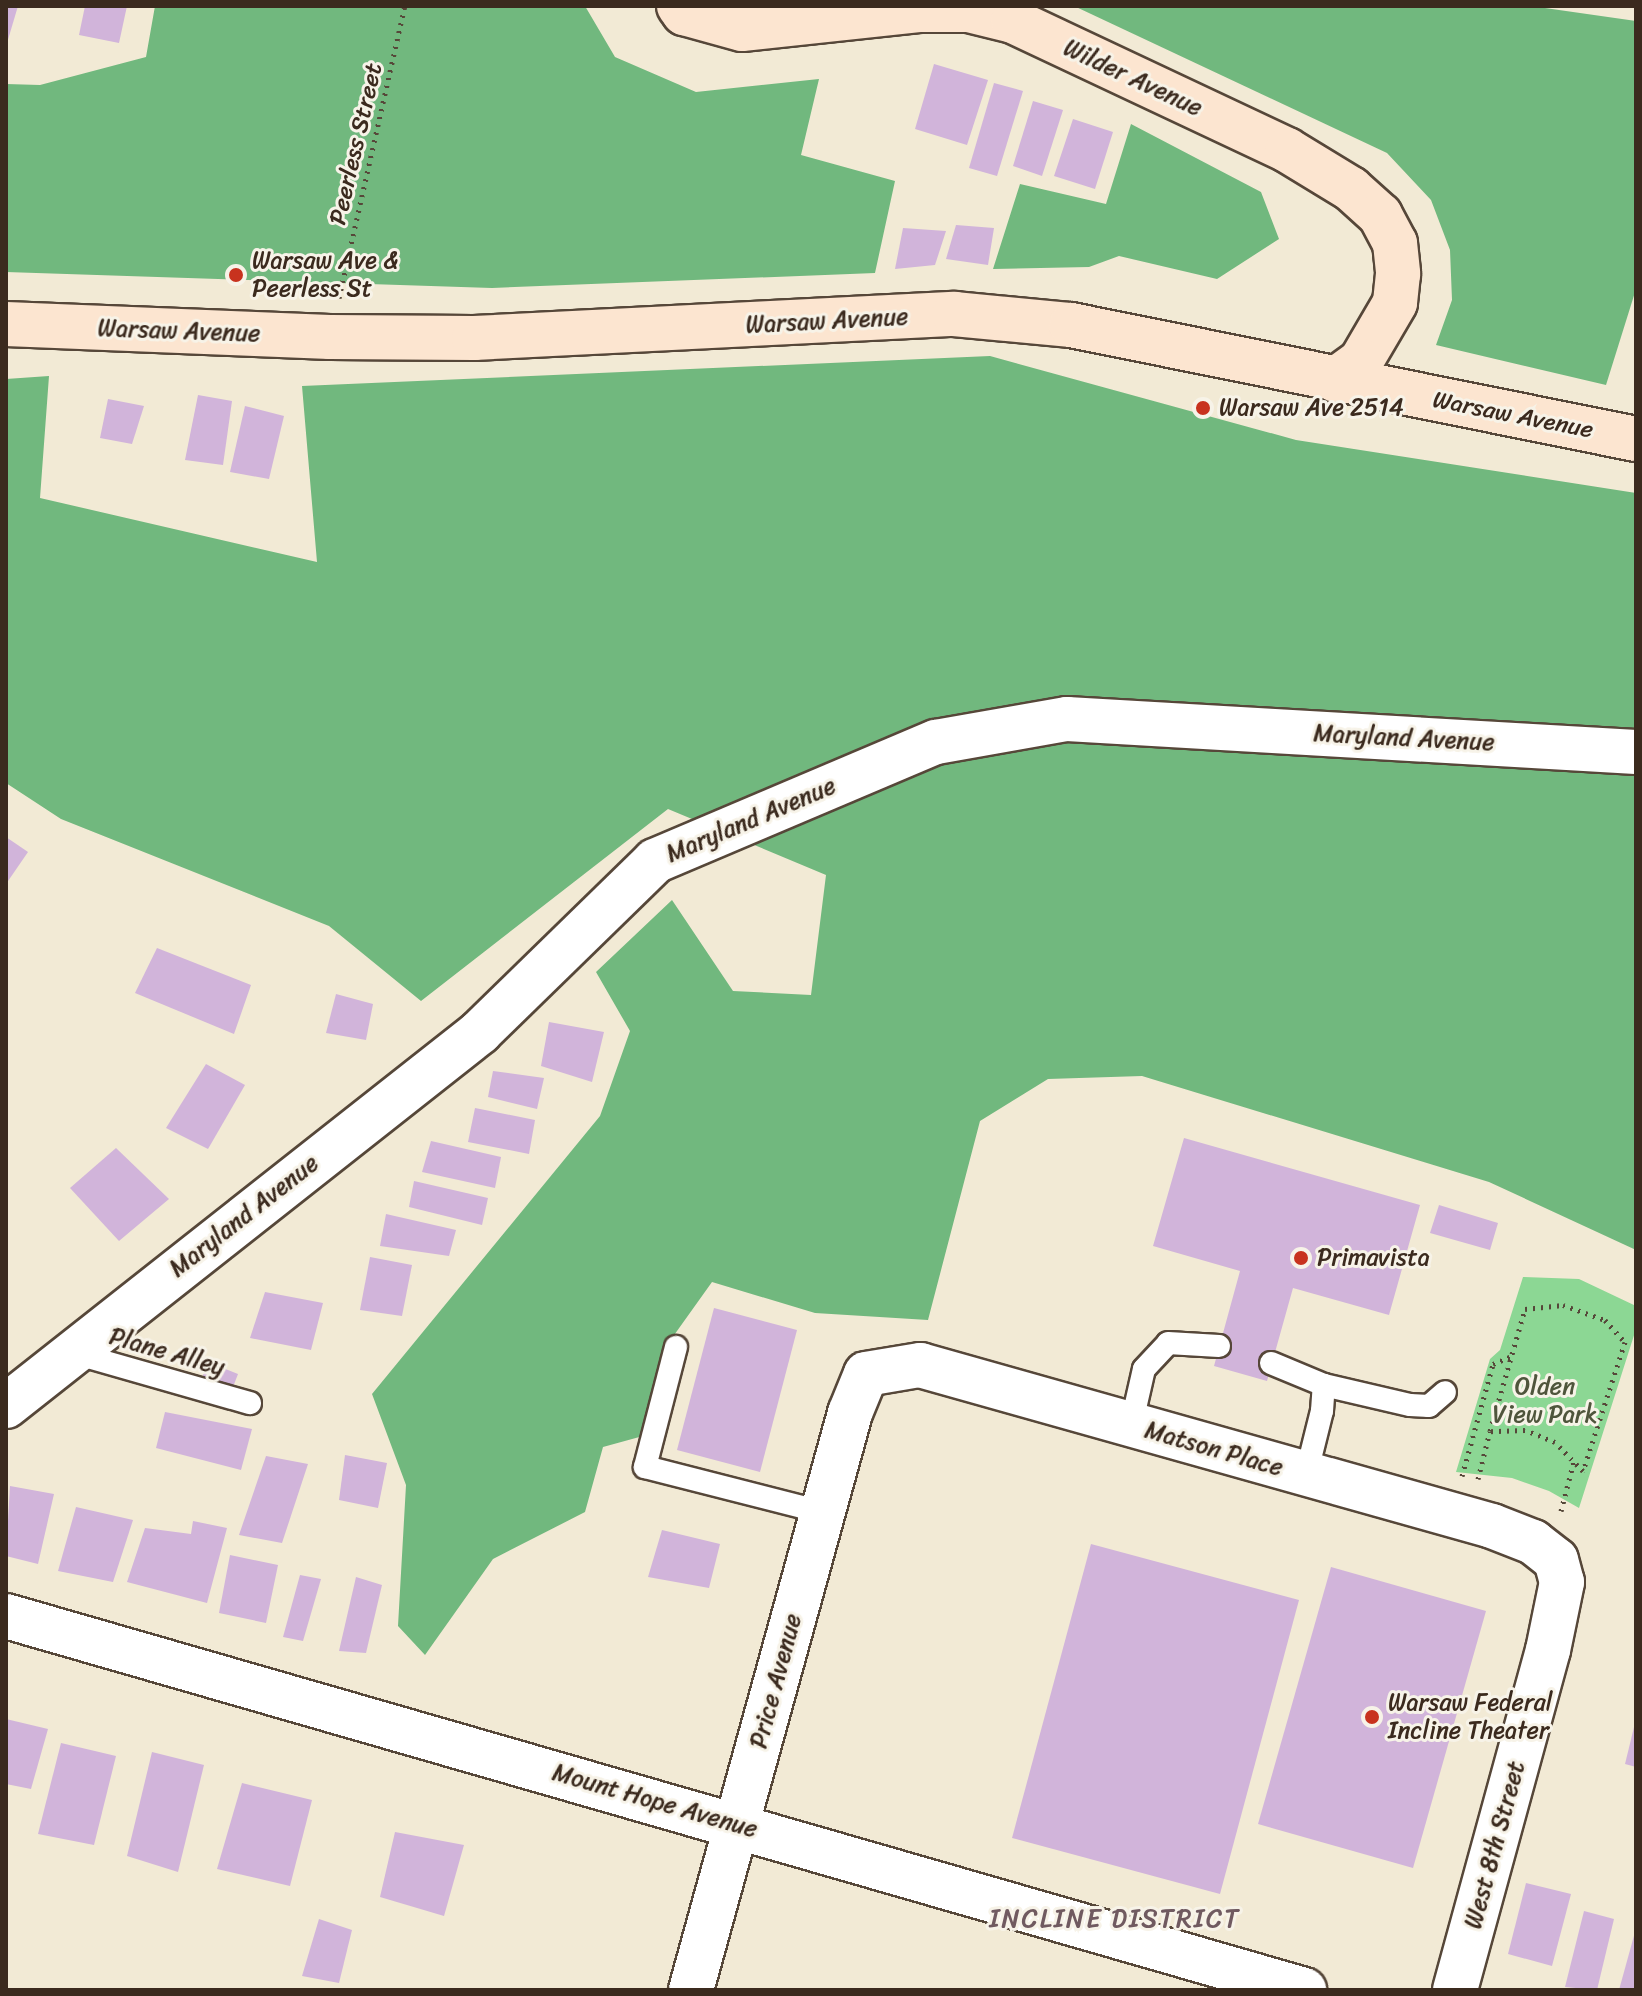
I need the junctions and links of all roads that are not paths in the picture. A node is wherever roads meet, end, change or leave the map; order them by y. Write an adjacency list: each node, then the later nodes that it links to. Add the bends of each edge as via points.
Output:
1 (679, 6): 3 (main road, Wilder Avenue, via 684,13 742,29 968,10 1013,21 1287,150 1351,189 1380,215 1395,243 1395,303 1361,361)
2 (6, 324): 3 (main road, Warsaw Avenue, via 474,338 954,314 1071,325)
3 (1335, 380): 4 (main road, Warsaw Avenue)
4 (1636, 439)
5 (1636, 752): 8 (street, Maryland Avenue, via 1067,719 936,742 655,861 480,1032)
6 (1219, 1346): 15 (lane, via 1168,1343 1144,1369)
7 (676, 1347): 17 (lane, via 645,1467)
8 (71, 1352): 13 (lane, Plane Alley); 14 (street, Maryland Avenue)
9 (1271, 1363): 11 (lane)
10 (866, 1374): 15 (street, Matson Place, via 920,1365); 17 (street, Price Avenue)
11 (1324, 1385): 12 (lane, via 1410,1405 1429,1406); 16 (lane)
12 (1445, 1392)
13 (250, 1403)
14 (6, 1406)
15 (1131, 1426): 16 (street, Matson Place)
16 (1306, 1475): 18 (street, Matson Place, via 1492,1526 1533,1542)
17 (822, 1512): 20 (street, Price Avenue)
18 (1556, 1560): 23 (street, West 8th Street, via 1562,1582 1548,1650)
19 (6, 1616): 20 (street, Mount Hope Avenue)
20 (737, 1825): 21 (street, Price Avenue); 22 (street, Mount Hope Avenue)
21 (691, 1990)
22 (1304, 1990)
23 (1455, 1990)

